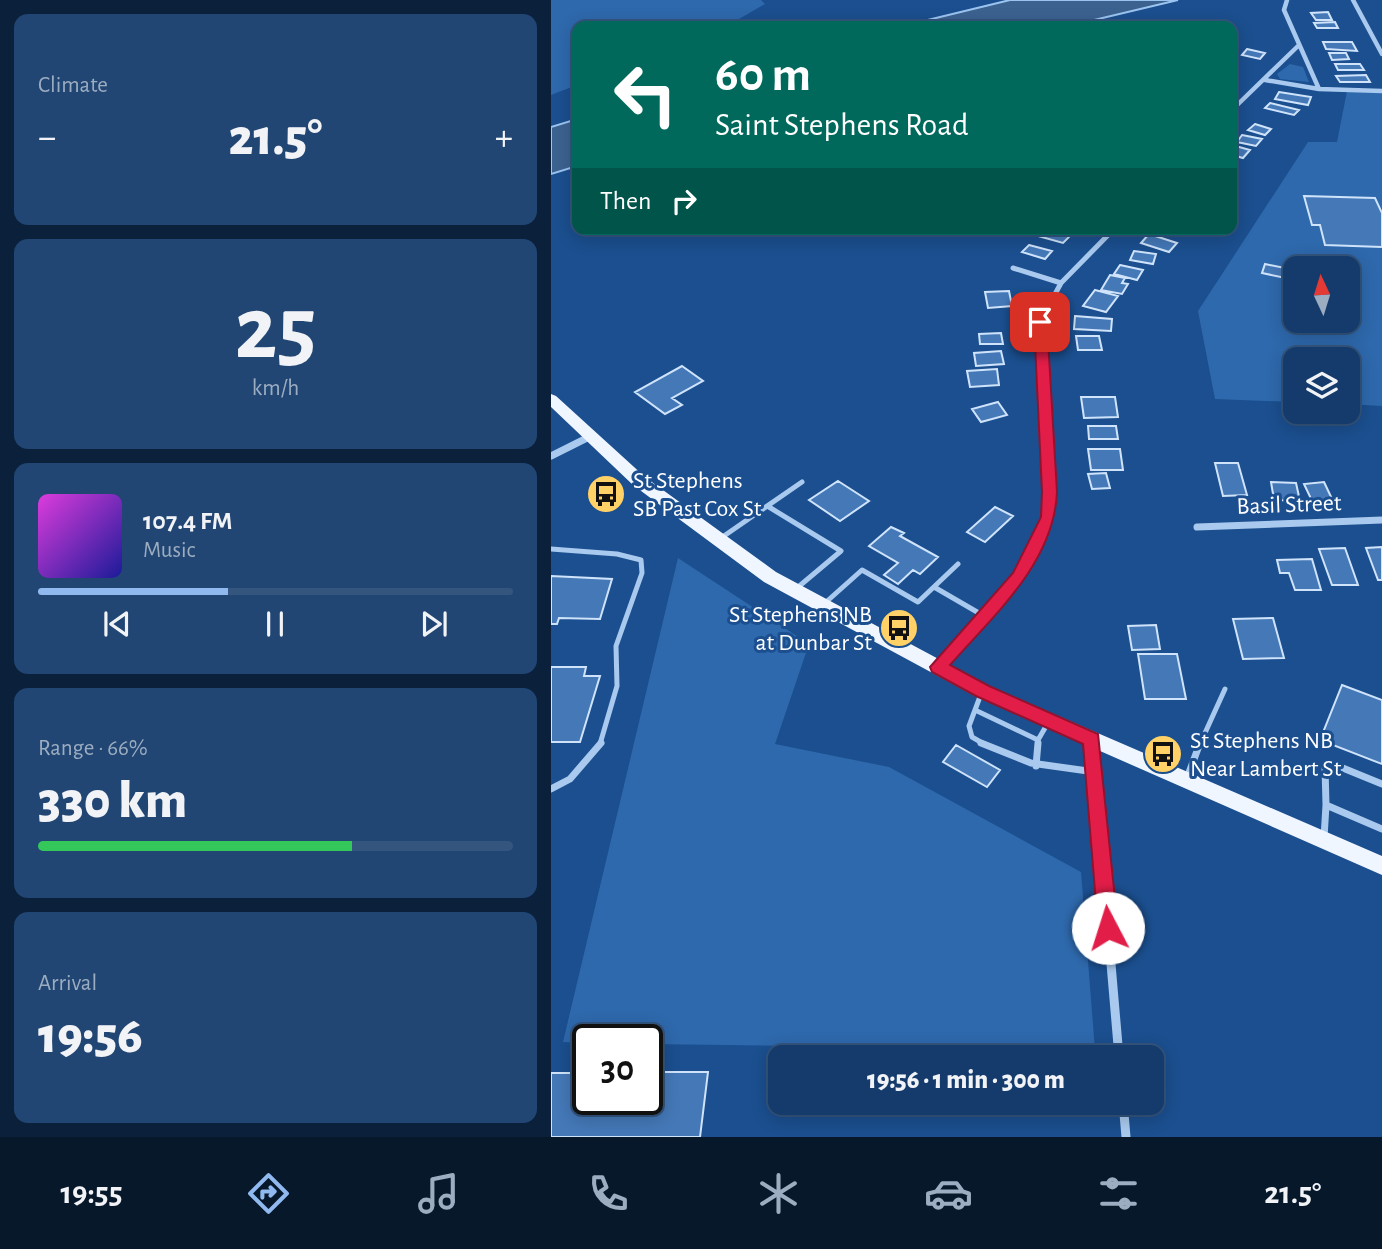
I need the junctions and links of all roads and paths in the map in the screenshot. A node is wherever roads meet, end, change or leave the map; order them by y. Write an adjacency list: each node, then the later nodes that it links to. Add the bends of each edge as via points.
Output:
1 (1287, 0): 5 (street, via 1284,10)
2 (1353, 0): 3 (street)
3 (1369, 32): 4 (street); 6 (street)
4 (1382, 32)
5 (1298, 46): 7 (street); 8 (street)
6 (1382, 54)
7 (1265, 80): 8 (street); 10 (street)
8 (1319, 89): 9 (street)
9 (1382, 91)
10 (1237, 105)
11 (1108, 235): 13 (street)
12 (1013, 268): 13 (street)
13 (1061, 283): 27 (street, via 1044,310 1039,335 1049,517 1019,577)
14 (551, 399): 15 (main road)
15 (591, 436): 16 (street); 21 (main road, via 639,481)
16 (551, 456)
17 (802, 482): 18 (lane)
18 (769, 507): 21 (lane); 25 (lane, via 841,551)
19 (1382, 520): 20 (street, Basil Street)
20 (1197, 527)
21 (719, 539): 25 (main road)
22 (551, 550): 39 (lane, via 641,560 641,573 616,646 617,686 600,745 570,779)
23 (958, 564): 24 (lane)
24 (934, 587): 26 (lane, via 918,602 862,570); 27 (lane)
25 (795, 590): 26 (main road)
26 (823, 605): 28 (main road)
27 (984, 616): 28 (street)
28 (938, 667): 30 (main road)
29 (1225, 689): 37 (lane)
30 (982, 691): 31 (lane); 32 (main road)
31 (976, 710): 33 (lane); 35 (lane, via 969,726 972,737 991,750)
32 (1049, 720): 33 (lane); 34 (main road)
33 (1039, 740): 35 (lane)
34 (1092, 740): 36 (street); 37 (main road)
35 (1036, 766): 36 (lane)
36 (1095, 772): 44 (street)
37 (1186, 780): 42 (main road)
38 (1382, 784): 40 (lane, via 1333,764 1325,767)
39 (551, 789)
40 (1326, 805): 41 (lane); 42 (lane)
41 (1382, 829)
42 (1323, 841): 43 (main road)
43 (1382, 866)
44 (1118, 1045)
45 (1124, 1115): 46 (street)
46 (1126, 1137)

